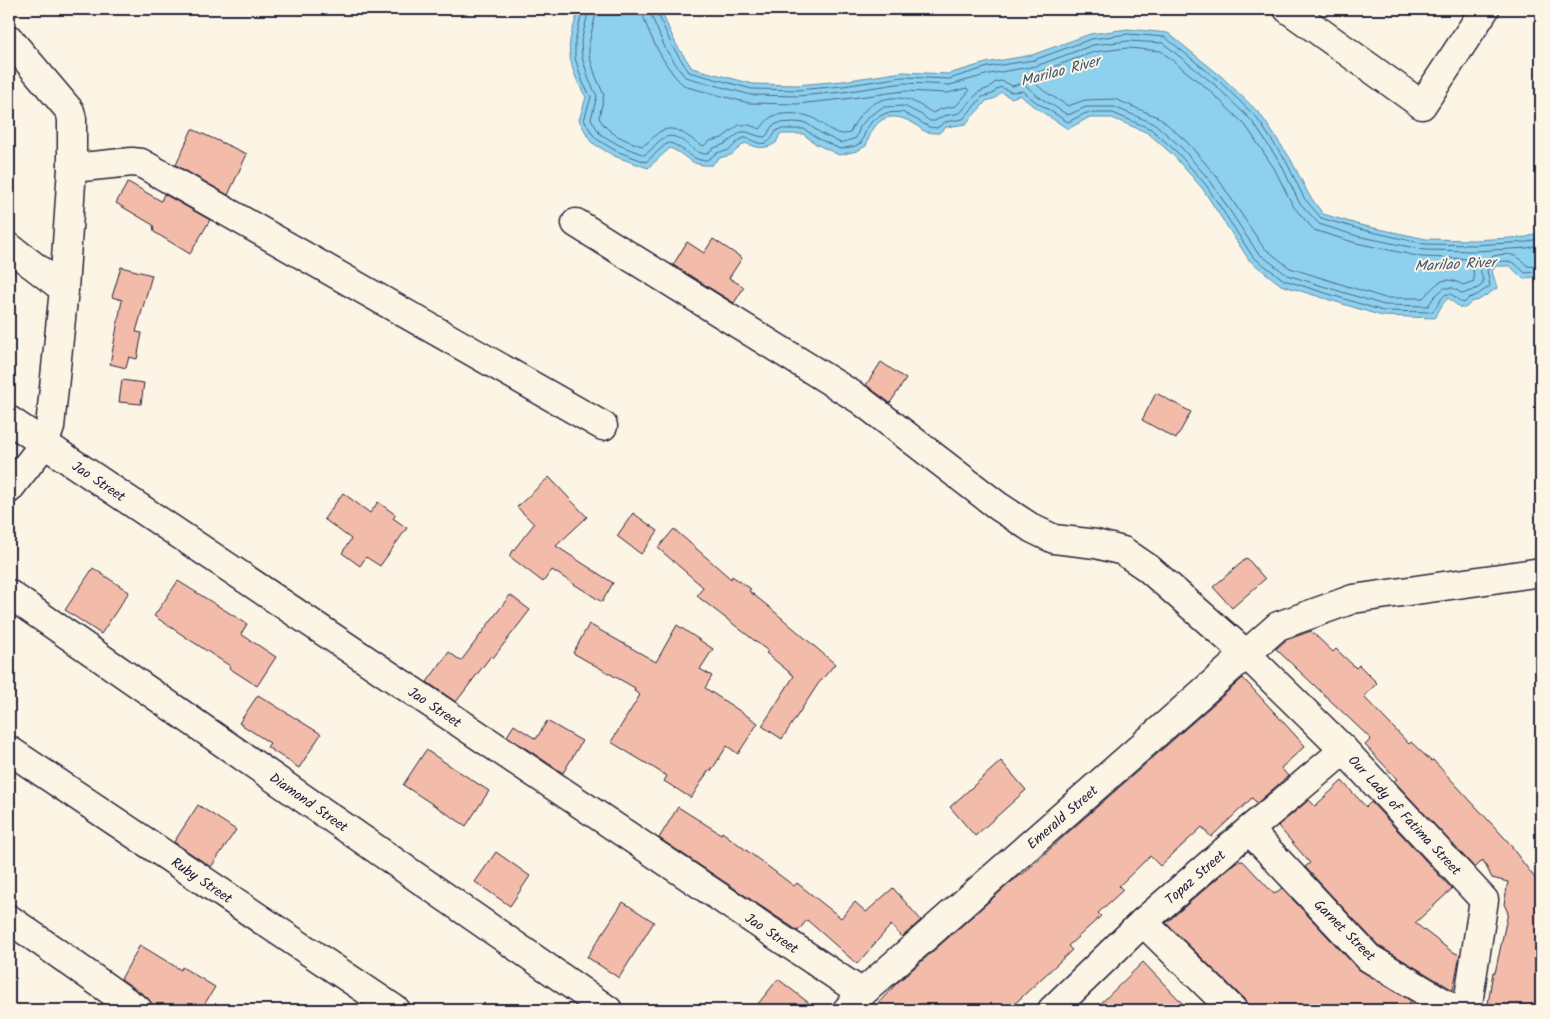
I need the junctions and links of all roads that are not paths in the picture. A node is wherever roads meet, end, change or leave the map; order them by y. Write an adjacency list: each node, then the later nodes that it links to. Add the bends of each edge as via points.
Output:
1 (1288, 9): 2 (street, via 1422,105)
2 (1485, 9)
3 (9, 39): 4 (street, via 70,111)
4 (72, 168): 7 (street); 9 (street, via 132,162 141,164)
5 (576, 223): 14 (street, Our Lady of Fatima Street, via 858,398 998,506 1033,529 1054,539 1123,551 1148,568)
6 (9, 247): 7 (street)
7 (64, 289): 10 (street, via 50,427)
8 (9, 420): 10 (street, Jao Street)
9 (603, 426)
10 (44, 444): 11 (street); 20 (street, Jao Street)
11 (9, 489)
12 (1541, 572): 14 (street, Emerald Street, via 1353,600 1278,626)
13 (9, 594): 23 (street, Diamond Street)
14 (1246, 654): 16 (street, Our Lady of Fatima Street); 20 (street, Emerald Street)
15 (9, 750): 22 (street, Ruby Street)
16 (1344, 750): 17 (street, Topaz Street); 27 (street, Our Lady of Fatima Street, via 1484,900)
17 (1249, 830): 19 (street, Topaz Street); 26 (street, Garnet Street, via 1369,958)
18 (9, 919): 21 (street)
19 (1143, 922): 24 (street, Topaz Street); 25 (street)
20 (854, 1002)
21 (138, 1010)
22 (396, 1010)
23 (608, 1010)
24 (1052, 1010)
25 (1233, 1010)
26 (1456, 1010)
27 (1467, 1010)

